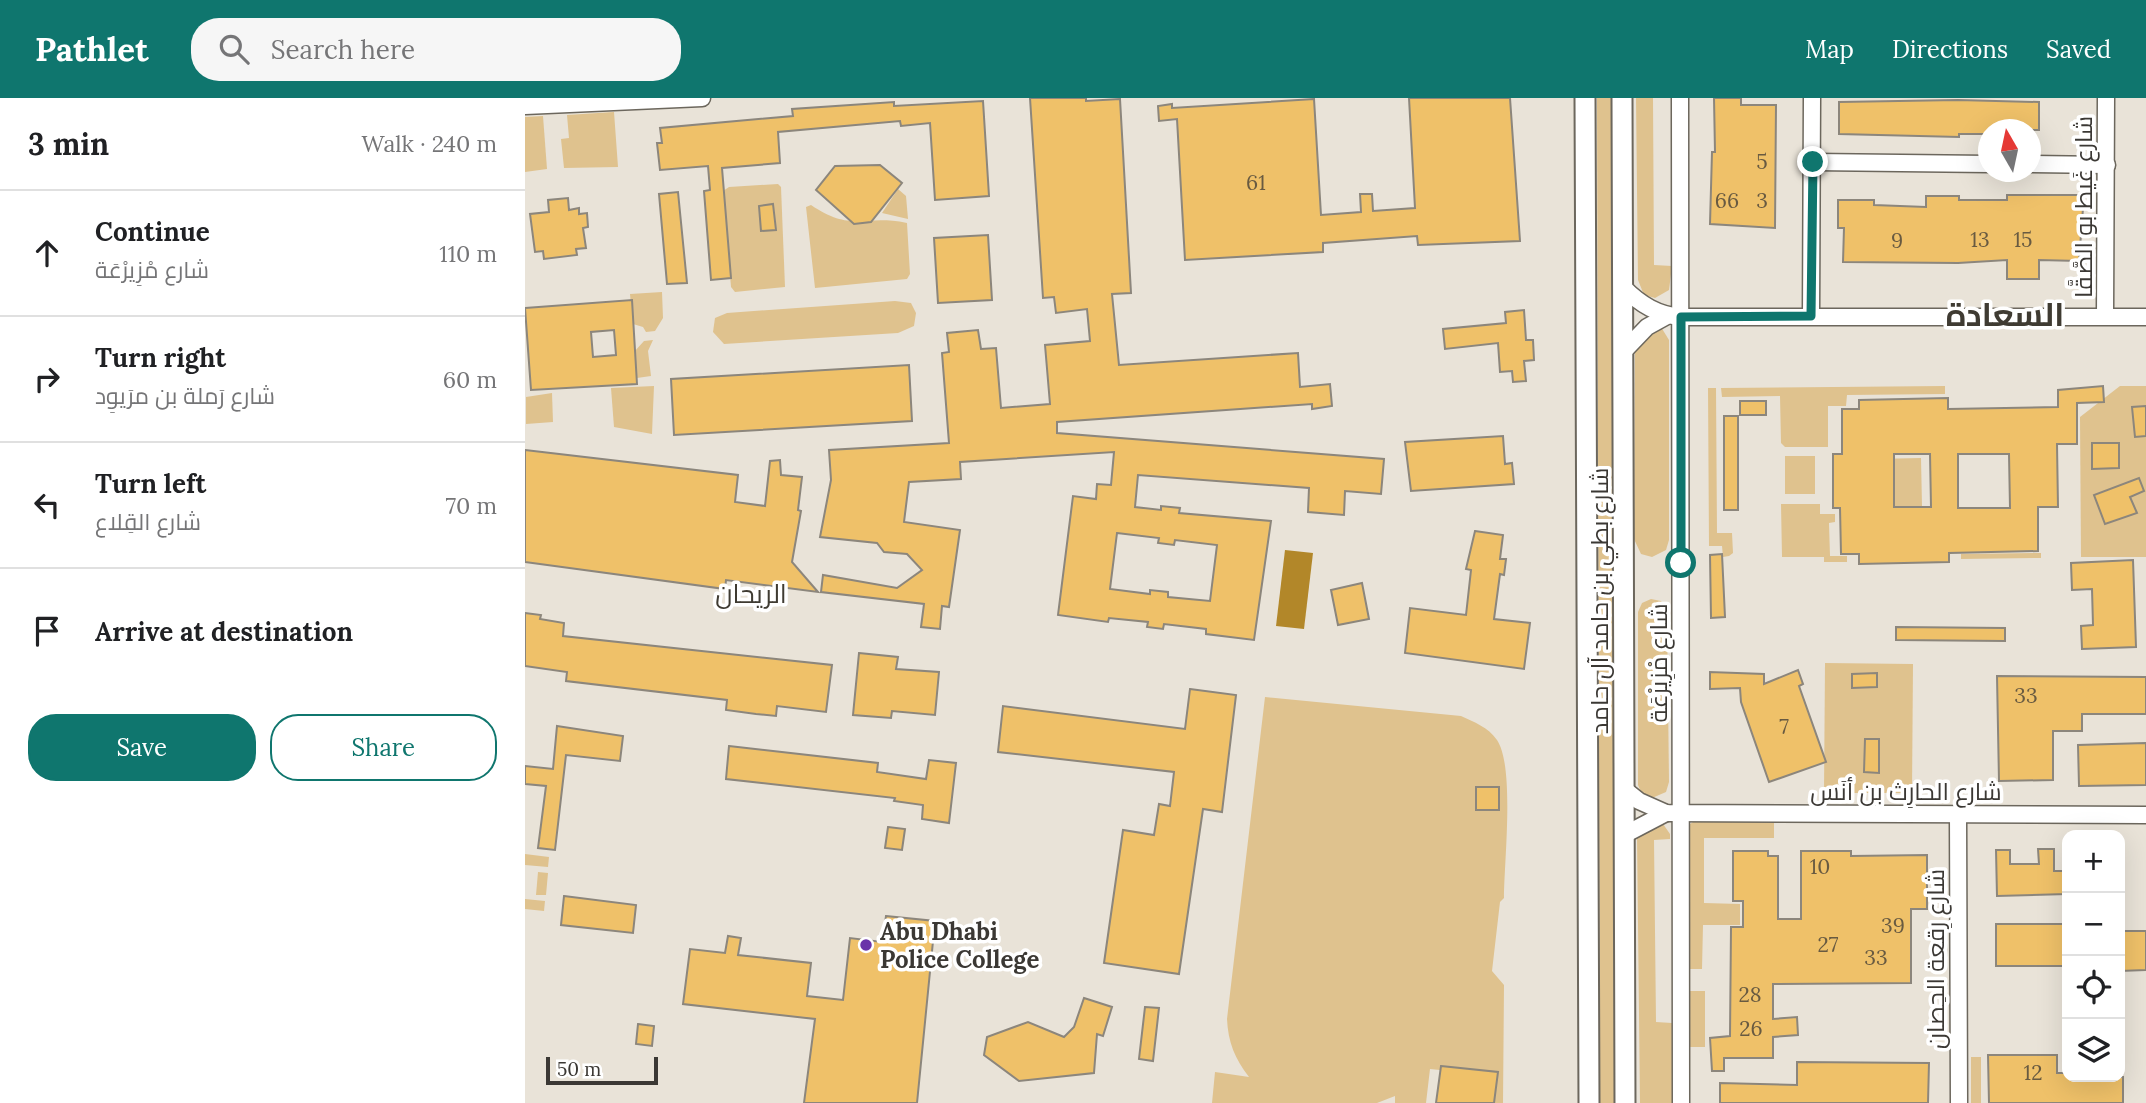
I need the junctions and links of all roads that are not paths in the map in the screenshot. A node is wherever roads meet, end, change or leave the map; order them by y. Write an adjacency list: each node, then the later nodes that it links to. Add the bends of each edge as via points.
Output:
1 (702, 98): 7 (street)
2 (1585, 98): 23 (street, شارع بطي بن حامد آل حامد)
3 (1622, 98): 12 (street, شارع بطي بن حامد آل حامد)
4 (1680, 98): 15 (street, شارع مْزِيرْعَة)
5 (1812, 98): 8 (street)
6 (2106, 98): 11 (street, شارع غَيط بو الصَّقَّا)
7 (525, 106)
8 (1813, 162): 9 (street); 13 (street)
9 (1978, 164)
10 (2041, 164): 11 (street)
11 (2107, 165): 14 (street, شارع غَيط بو الصَّقَّا)
12 (1625, 288): 15 (street, via 1639,302); 17 (street, شارع بطي بن حامد آل حامد)
13 (1811, 316): 14 (street); 15 (street)
14 (2105, 316): 16 (street)
15 (1674, 317): 17 (street, via 1647,327); 19 (street, شارع مْزِيرْعَة)
16 (2146, 317)
17 (1624, 351): 18 (street, شارع بطي بن حامد آل حامد)
18 (1624, 789): 19 (street, شارع الحارِث بن أنَس, via 1639,801); 22 (street, شارع بطي بن حامد آل حامد)
19 (1673, 813): 20 (street, شارع الحارِث بن أنَس); 22 (street, شارع الحارِث بن أنَس); 25 (street, شارع مْزِيرْعَة)
20 (1958, 814): 21 (street, شارع الحارِث بن أنَس); 26 (street, شارع رِقعة الحِصان)
21 (2146, 815)
22 (1624, 835): 24 (street, شارع بطي بن حامد آل حامد)
23 (1589, 1103)
24 (1625, 1103)
25 (1681, 1103)
26 (1959, 1103)

